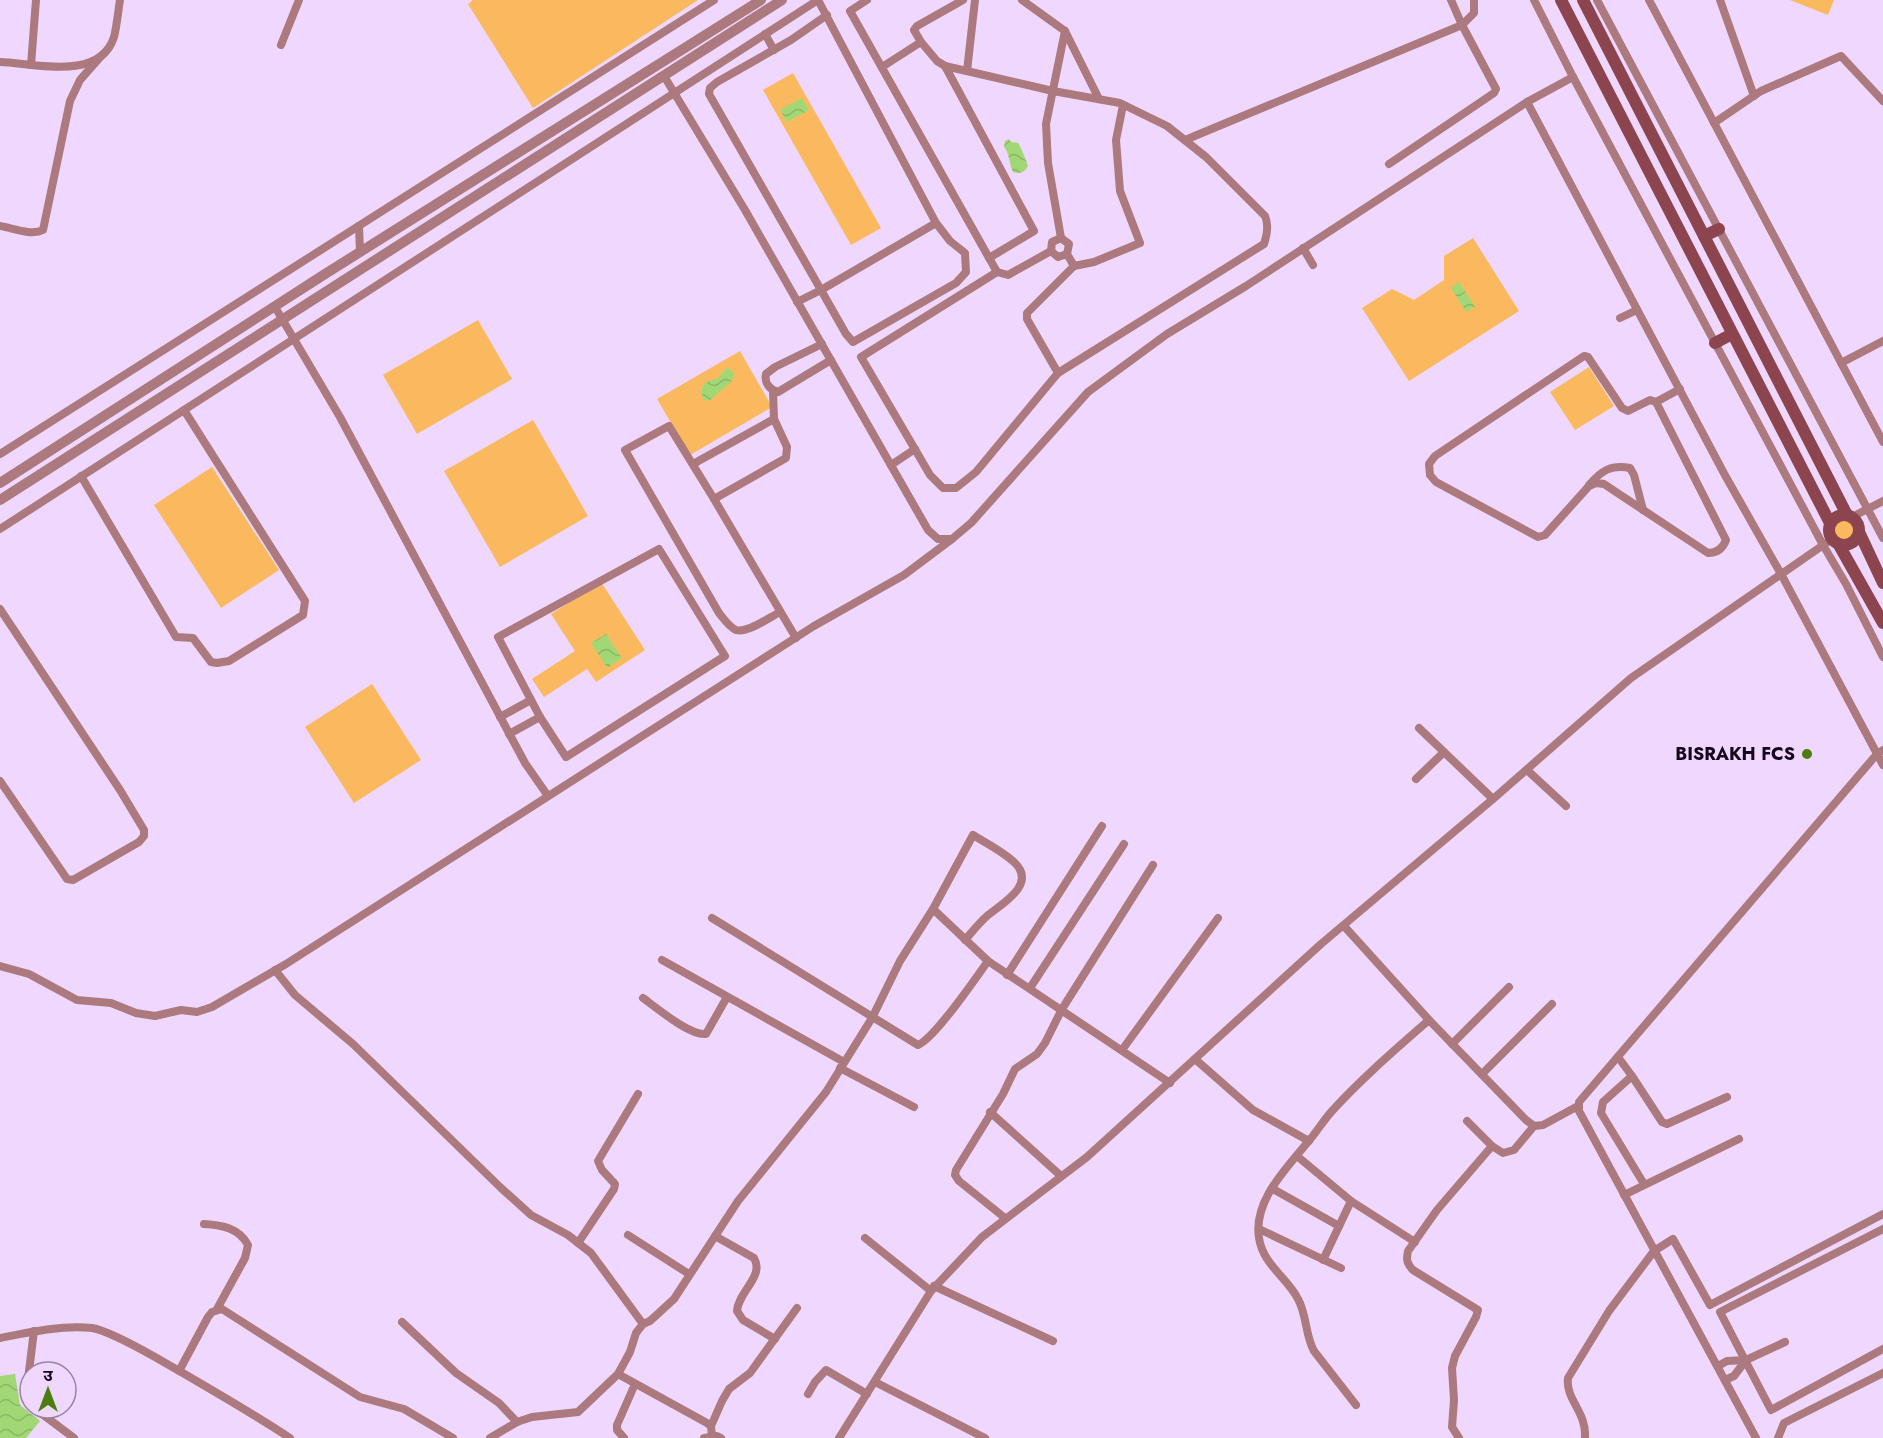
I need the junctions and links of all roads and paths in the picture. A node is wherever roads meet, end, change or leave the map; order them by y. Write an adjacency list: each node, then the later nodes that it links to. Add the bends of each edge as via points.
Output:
1 (36, 0): 29 (street)
2 (120, 0): 27 (street, via 114,38)
3 (299, 0): 25 (street)
4 (714, 0): 48 (street)
5 (761, 0): 53 (street)
6 (818, 0): 20 (street); 23 (street)
7 (867, 0): 31 (street, via 850,11)
8 (963, 0): 24 (street, via 915,28)
9 (975, 0): 32 (street)
10 (1022, 0): 22 (street)
11 (1451, 0): 21 (street)
12 (1474, 0): 21 (street, via 1474,13)
13 (1534, 0): 34 (street)
14 (1561, 0): 65 (main road)
15 (1583, 0): 49 (main road)
16 (1597, 0): 47 (street)
17 (1649, 0): 42 (street)
18 (1720, 0): 37 (street)
19 (779, 1): 33 (street)
20 (827, 15): 26 (street); 45 (street)
21 (1462, 25): 43 (street); 44 (street, via 1496,91)
22 (1065, 31): 35 (street); 38 (street)
23 (765, 34): 26 (street); 36 (street)
24 (921, 42): 30 (street); 31 (street)
25 (281, 45)
26 (774, 50): 59 (street, via 717,82 709,94)
27 (102, 55): 29 (street, via 77,66); 46 (street, via 80,80 70,101 43,230 39,233)
28 (0, 62): 29 (street)
29 (31, 65)
30 (945, 66): 32 (street); 55 (street, via 1034,231)
31 (882, 67): 55 (street)
32 (967, 71): 35 (street)
33 (664, 76): 36 (street); 64 (street)
34 (1573, 77): 40 (street); 68 (street)
35 (1053, 91): 38 (street); 50 (street, via 1047,111 1048,163)
36 (675, 92): 60 (street); 66 (street)
37 (1754, 96): 39 (street, via 1841,56); 42 (street)
38 (1099, 99): 41 (street)
39 (1883, 101)
40 (1527, 102): 51 (street); 62 (street)
41 (1123, 105): 43 (street, via 1167,126); 57 (street, via 1116,140 1120,191 1140,243)
42 (1714, 123): 71 (street)
43 (1185, 140): 72 (street, via 1265,216 1264,244)
44 (1389, 164)
45 (936, 223): 59 (street); 59 (street, via 965,253 966,272 956,283 853,342)
46 (0, 226)
47 (1719, 229): 49 (main road); 89 (street)
48 (359, 231): 53 (street); 80 (street)
49 (1704, 236): 91 (main road)
50 (1061, 238): 52 (street, via 1052,242); 54 (street, via 1069,244)
51 (1303, 248): 56 (street); 96 (street, via 1167,334 1088,392 971,523)
52 (1051, 251): 54 (street, via 1058,257); 58 (street, via 1008,275)
53 (360, 252): 61 (street)
54 (1067, 254): 57 (street)
55 (989, 258): 58 (street)
56 (1313, 265)
57 (1074, 266): 72 (street, via 1027,313)
58 (997, 272): 79 (street, via 861,357)
59 (821, 290): 60 (street)
60 (797, 302): 69 (street)
61 (275, 307): 64 (street); 84 (street)
62 (1637, 310): 63 (street); 73 (street)
63 (1620, 318)
64 (283, 319): 66 (street); 87 (street)
65 (1732, 334): 68 (main road); 92 (main road)
66 (295, 339): 76 (street); 106 (street)
67 (1883, 341): 71 (street)
68 (1715, 343): 97 (street)
69 (822, 344): 70 (street); 74 (street, via 769,371 765,378)
70 (831, 360): 74 (street, via 784,390); 82 (street)
71 (1841, 363): 78 (street)
72 (1058, 373): 79 (street, via 976,472 956,488 943,488)
73 (1680, 389): 75 (street); 98 (street)
74 (773, 391): 77 (street)
75 (1656, 402): 85 (street, via 1650,400 1628,411 1622,408 1584,356 1435,456 1429,464 1430,475 1436,482 1538,537 1545,535); 90 (street, via 1726,540 1724,546 1708,553)
76 (184, 410): 83 (street); 83 (street, via 305,601 303,615 229,661 211,662 193,638 176,637)
77 (774, 419): 81 (street); 86 (street, via 787,447 786,458)
78 (1883, 442)
79 (915, 449): 82 (street)
80 (0, 454)
81 (693, 464): 86 (street); 101 (street, via 669,426 625,450 719,613 730,625 745,631)
82 (891, 465): 96 (street, via 928,530 938,539)
83 (81, 476): 93 (street)
84 (0, 483)
85 (1589, 486): 90 (street, via 1604,484); 90 (street, via 1606,469 1630,468)
86 (714, 499): 101 (street)
87 (0, 500)
88 (1883, 501): 89 (street)
89 (1868, 509): 91 (street); 95 (street)
90 (1643, 510)
91 (1850, 516): 92 (main road, via 1838,516); 94 (main road, via 1859,524)
92 (1830, 523): 97 (main road)
93 (0, 529)
94 (1860, 534): 97 (main road, via 1849,545); 99 (main road)
95 (1883, 538)
96 (952, 539): 103 (street, via 904,575)
97 (1831, 543): 98 (street); 102 (main road); 104 (street, via 1846,584)
98 (1781, 574): 111 (street); 113 (street, via 1631,678)
99 (1883, 583)
100 (1, 611): 115 (street, via 120,790 144,830 144,837 73,880 67,879)
101 (780, 612): 103 (street)
102 (1883, 623)
103 (796, 638): 116 (street)
104 (1883, 657)
105 (531, 700): 106 (street); 107 (street); 107 (street, via 498,637 659,549 725,656 566,757)
106 (500, 717): 109 (street)
107 (540, 717): 109 (street)
108 (1419, 728): 110 (street)
109 (509, 734): 116 (street)
110 (1444, 752): 114 (street); 117 (street)
111 (1880, 752): 112 (street); 142 (street)
112 (1883, 765)
113 (1527, 770): 117 (street); 118 (street)
114 (1416, 780)
115 (0, 782)
116 (548, 796): 130 (street)
117 (1493, 799): 125 (street)
118 (1566, 806)
119 (1102, 826): 131 (street)
120 (1124, 844): 133 (street)
121 (1153, 866): 137 (street)
122 (933, 909): 126 (street); 126 (street, via 973,835 1016,864 1021,874 1017,891); 138 (street)
123 (712, 918): 138 (street)
124 (1218, 918): 141 (street)
125 (1344, 926): 139 (street); 143 (street)
126 (965, 940): 128 (street)
127 (662, 960): 134 (street)
128 (988, 961): 131 (street); 138 (street, via 921,1044)
129 (0, 966): 130 (street, via 29,974 77,1000 111,1003 147,1016 212,1007)
130 (275, 970): 174 (street, via 295,995 353,1044 531,1215)
131 (1007, 975): 133 (street)
132 (1509, 987): 140 (street)
133 (1030, 988): 137 (street)
134 (727, 997): 135 (street, via 703,1035); 144 (street)
135 (643, 998)
136 (1552, 1004): 145 (street)
137 (1062, 1009): 141 (street); 152 (street, via 1045,1043 1037,1054 1015,1069)
138 (872, 1018): 144 (street)
139 (1429, 1020): 140 (street); 156 (street, via 1331,1112)
140 (1452, 1044): 145 (street)
141 (1122, 1050): 147 (street)
142 (1618, 1057): 146 (street); 150 (street)
143 (1195, 1059): 147 (street); 156 (street, via 1253,1110)
144 (842, 1065): 151 (street); 171 (street, via 826,1092 738,1201)
145 (1482, 1074): 154 (street)
146 (1632, 1077): 149 (street, via 1667,1124); 160 (street, via 1603,1102 1601,1113)
147 (1170, 1083): 159 (street)
148 (638, 1094): 174 (street, via 598,1161 615,1184 614,1189)
149 (1727, 1097)
150 (1578, 1106): 154 (street); 162 (street)
151 (914, 1107)
152 (990, 1112): 159 (street); 165 (street, via 955,1175)
153 (1467, 1121): 157 (street)
154 (1534, 1126): 157 (street, via 1508,1153)
155 (1739, 1139): 160 (street)
156 (1310, 1141): 158 (street)
157 (1492, 1146): 173 (street)
158 (1297, 1156): 161 (street); 163 (street)
159 (1061, 1176): 165 (street)
160 (1644, 1184): 162 (street)
161 (1273, 1189): 167 (street); 168 (street, via 1261,1211)
162 (1624, 1196): 175 (street)
163 (1351, 1201): 167 (street); 173 (street)
164 (1883, 1214): 175 (street, via 1710,1305 1673,1239)
165 (1005, 1218): 179 (street)
166 (204, 1224): 181 (street, via 229,1227 248,1245)
167 (1339, 1226): 176 (street)
168 (1259, 1229): 176 (street); 201 (street, via 1264,1255 1298,1297 1310,1344)
169 (1883, 1229): 191 (street, via 1720,1312)
170 (628, 1235): 178 (street)
171 (715, 1236): 178 (street); 186 (street, via 757,1263 758,1269 737,1311 743,1320)
172 (865, 1238): 179 (street)
173 (1415, 1242): 213 (street, via 1408,1251 1408,1265 1478,1310 1452,1368 1452,1427)
174 (578, 1243): 183 (street, via 591,1253)
175 (1654, 1251): 192 (street); 214 (street, via 1609,1311 1568,1378 1569,1392 1586,1424)
176 (1323, 1260): 177 (street)
177 (1341, 1268)
178 (689, 1274): 183 (street, via 674,1299)
179 (933, 1288): 187 (street); 197 (street)
180 (797, 1308): 186 (street)
181 (217, 1309): 193 (street, via 208,1317); 208 (street, via 227,1311 360,1397 404,1409)
182 (402, 1322): 203 (street, via 456,1373 499,1403)
183 (644, 1324): 195 (street)
184 (34, 1331): 185 (street); 190 (street); 193 (street, via 94,1329)
185 (0, 1338)
186 (775, 1340): 204 (street, via 750,1373 729,1389)
187 (1053, 1341)
188 (1785, 1342): 191 (street)
189 (1883, 1349): 191 (street, via 1771,1410)
190 (30, 1360)
191 (1746, 1360): 192 (street, via 1727,1361); 196 (street, via 1734,1376)
192 (1718, 1366): 196 (street)
193 (179, 1371): 207 (street)
194 (1883, 1373): 216 (street, via 1784,1423)
195 (618, 1374): 198 (street); 203 (street, via 578,1412)
196 (1725, 1380): 215 (street)
197 (875, 1382): 200 (street); 212 (street)
198 (635, 1384): 204 (street); 210 (street, via 617,1425)
199 (808, 1394): 200 (street, via 826,1370)
200 (867, 1394): 211 (street)
201 (1356, 1405)
202 (50, 1420): 206 (street)
203 (517, 1422): 209 (street)
204 (711, 1426): 205 (street)
205 (713, 1437)
206 (74, 1438)
207 (290, 1438)
208 (453, 1438)
209 (490, 1438)
210 (624, 1438)
211 (839, 1438)
212 (985, 1438)
213 (1459, 1438)
214 (1586, 1438)
215 (1756, 1438)
216 (1778, 1438)

